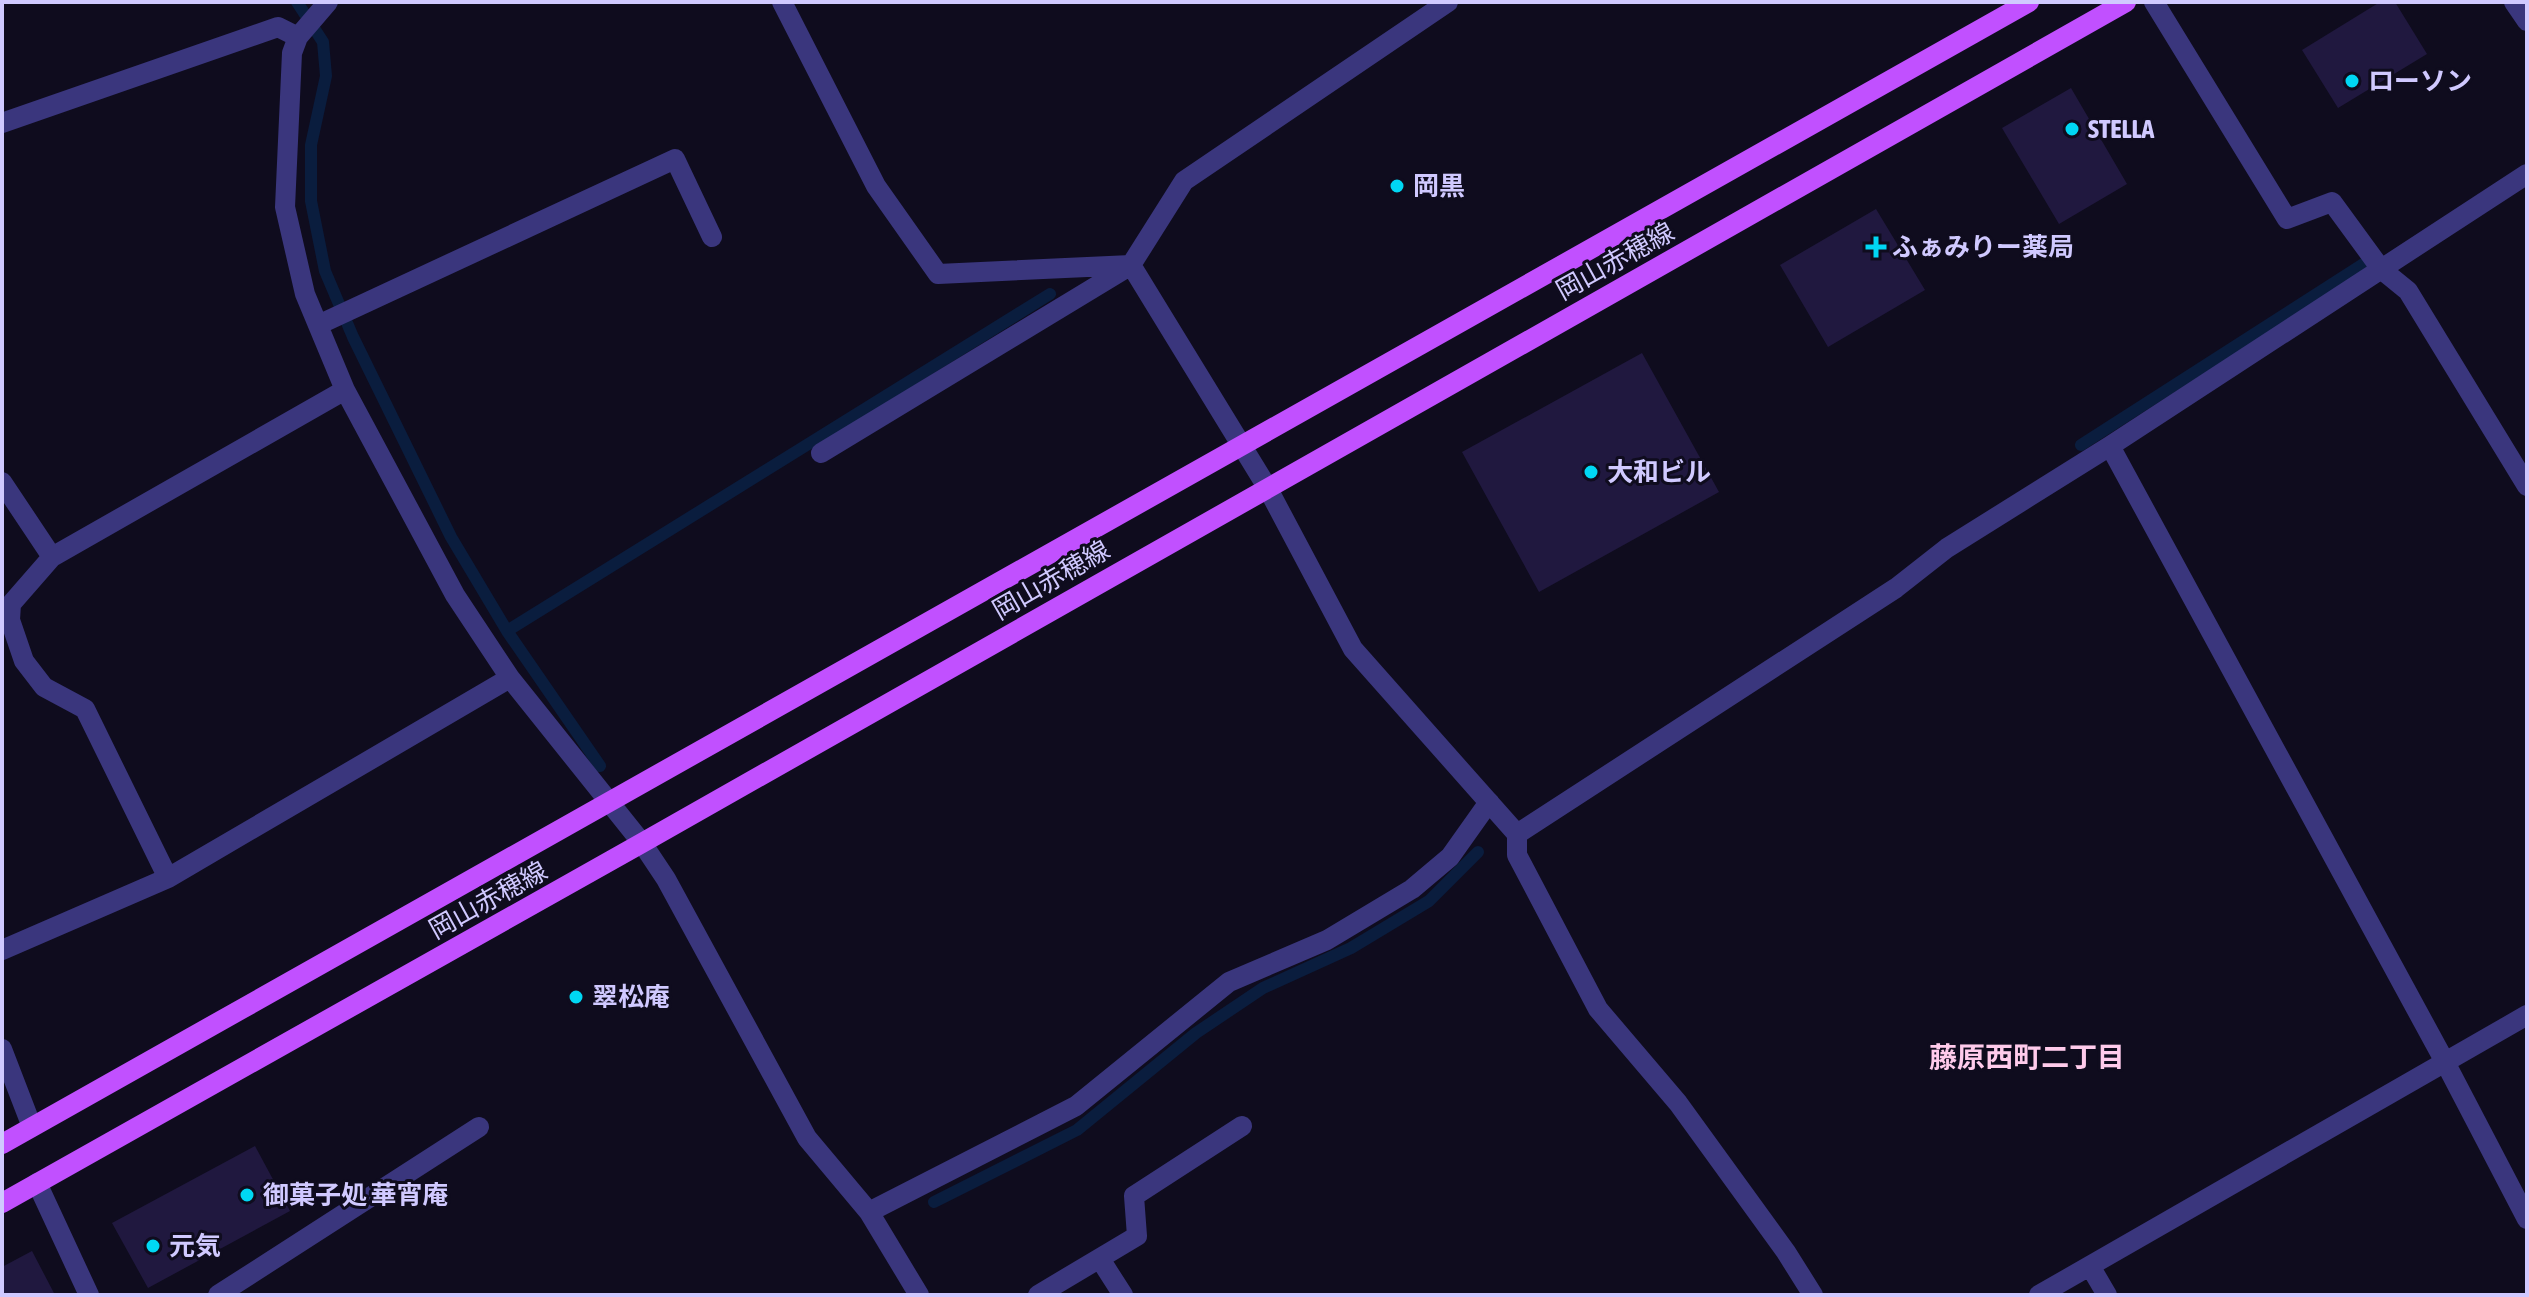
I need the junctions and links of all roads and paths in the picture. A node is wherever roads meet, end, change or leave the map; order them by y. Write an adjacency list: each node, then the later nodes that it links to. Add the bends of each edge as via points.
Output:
1 (782, 2): 13 (street, via 876,186 938,274)
2 (2029, 2): 17 (main road, 岡山赤穂線)
3 (2126, 2): 22 (main road, 岡山赤穂線)
4 (2154, 2): 14 (street, via 2287,219 2332,202)
5 (2514, 2): 8 (street)
6 (1445, 3): 13 (street, via 1184,181)
7 (324, 8): 9 (street)
8 (2527, 21)
9 (300, 34): 10 (street, via 278,27); 15 (street, via 292,53 285,207 305,294)
10 (2, 123)
11 (2527, 174): 14 (street)
12 (712, 237): 15 (street, via 675,159)
13 (1131, 265): 17 (street); 19 (street)
14 (2381, 269): 18 (street); 21 (street, via 2408,291)
15 (335, 317): 16 (street)
16 (345, 390): 23 (street); 25 (street, via 455,595)
17 (1243, 446): 22 (street); 26 (main road, 岡山赤穂線)
18 (2110, 446): 28 (street); 34 (street)
19 (821, 453)
20 (2, 482): 23 (street)
21 (2527, 486)
22 (1267, 487): 27 (street, via 1353,649); 29 (main road, 岡山赤穂線)
23 (52, 557): 24 (street, via 11,604)
24 (6, 621): 30 (street, via 24,661 44,687 85,709)
25 (510, 678): 26 (street); 30 (street)
26 (609, 802): 29 (street); 36 (main road, 岡山赤穂線)
27 (1489, 802): 28 (street); 41 (street, via 1450,857 1412,889 1327,940 1229,982 1076,1106)
28 (1517, 834): 50 (street, via 1517,855 1598,1009 1678,1103)
29 (642, 843): 39 (main road, 岡山赤穂線); 41 (street, via 807,1138)
30 (168, 878): 31 (street)
31 (2, 950)
32 (2527, 1015): 34 (street)
33 (2, 1049): 36 (street)
34 (2445, 1062): 42 (street); 44 (street)
35 (1242, 1126): 43 (street, via 1134,1196 1137,1236)
36 (32, 1127): 38 (main road, 岡山赤穂線)
37 (479, 1127): 46 (street)
38 (2, 1144)
39 (37, 1183): 40 (main road, 岡山赤穂線); 45 (street)
40 (2, 1203)
41 (869, 1212): 47 (street)
42 (2527, 1219)
43 (1100, 1259): 48 (street); 49 (street)
44 (2090, 1266): 51 (street); 52 (street)
45 (89, 1295)
46 (218, 1295)
47 (919, 1295)
48 (1038, 1295)
49 (1123, 1295)
50 (1813, 1295)
51 (2039, 1295)
52 (2107, 1295)

